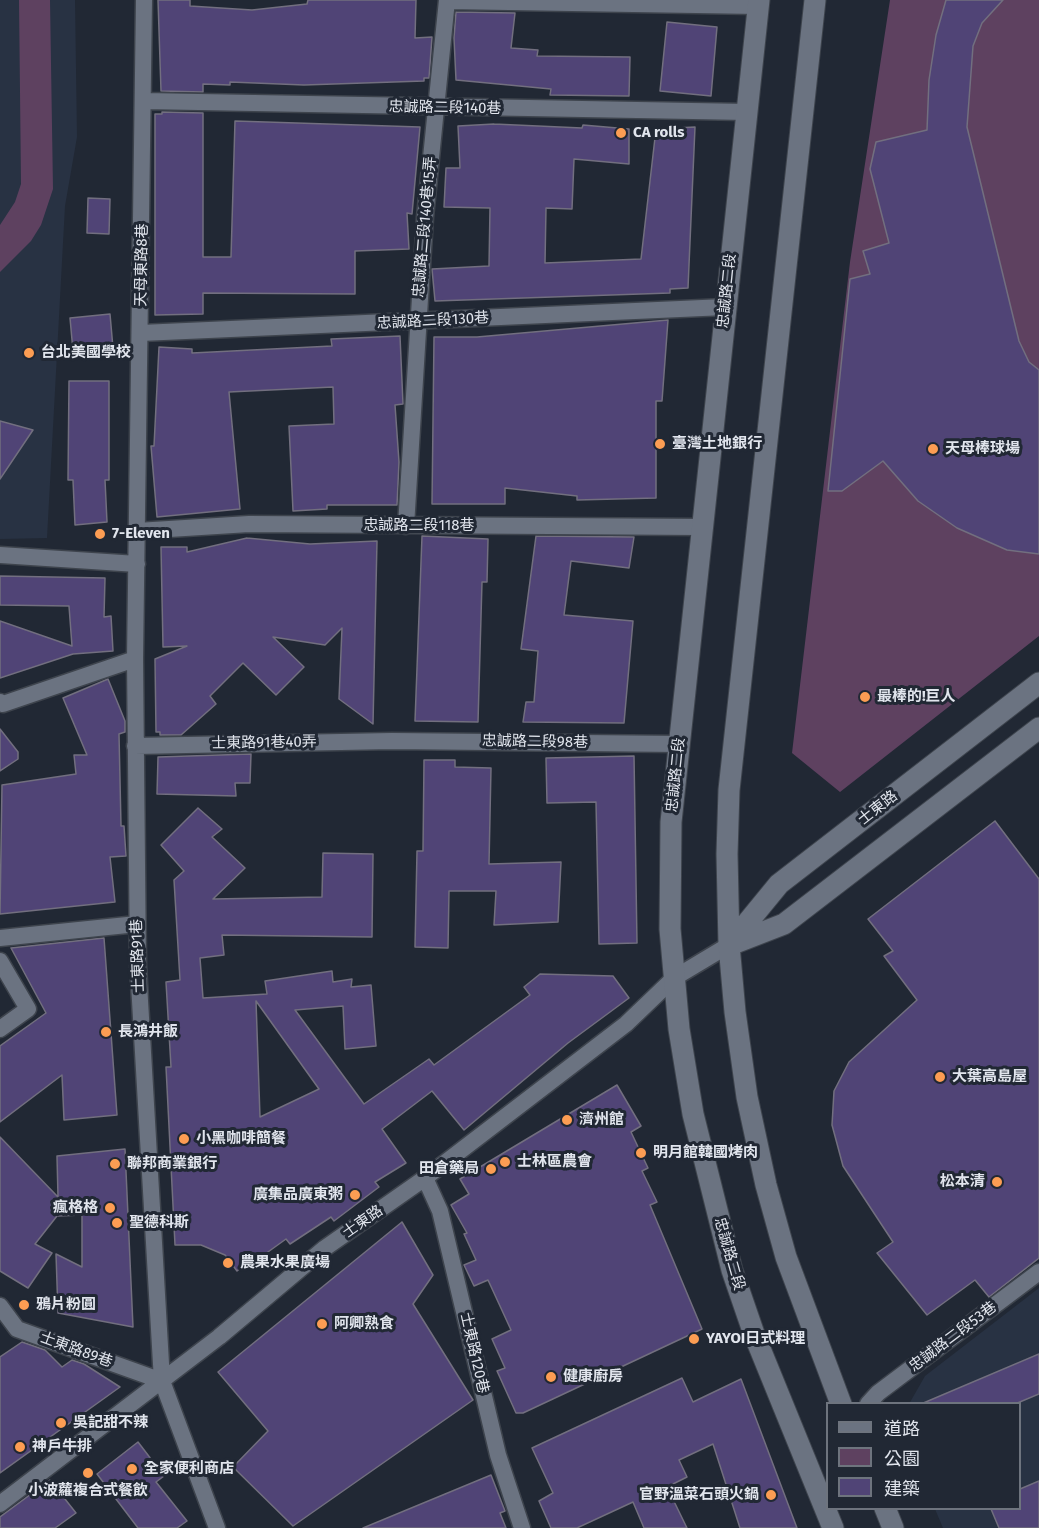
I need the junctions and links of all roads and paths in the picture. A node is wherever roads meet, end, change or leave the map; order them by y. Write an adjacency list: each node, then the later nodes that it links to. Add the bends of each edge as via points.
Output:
1 (144, 0): 5 (street, 天母東路8巷)
2 (815, 0): 25 (street, via 729,790)
3 (447, 1): 4 (street); 6 (street, 忠誠路二段140巷15弄)
4 (758, 3): 7 (street, 忠誠路二段)
5 (144, 101): 6 (street, 忠誠路二段140巷); 10 (street, 天母東路8巷)
6 (435, 108): 7 (street, 忠誠路二段140巷); 9 (street, 忠誠路二段140巷15弄)
7 (747, 112): 8 (street, 忠誠路二段)
8 (725, 307): 9 (street, 忠誠路二段130巷); 12 (street, 忠誠路二段)
9 (417, 322): 10 (street, 忠誠路二段130巷); 11 (street, 忠誠路二段140巷15弄)
10 (141, 333): 13 (street, 天母東路8巷)
11 (406, 526): 12 (street, 忠誠路二段118巷); 13 (street, 忠誠路二段118巷, via 249,524)
12 (701, 527): 21 (street, 忠誠路二段)
13 (137, 531): 15 (street, 士東路91巷)
14 (0, 555): 15 (street)
15 (137, 564): 16 (street, 士東路91巷)
16 (135, 659): 18 (street); 22 (street, 士東路91巷)
17 (1039, 683): 25 (street, 士東路, via 779,884)
18 (0, 702)
19 (1039, 728): 25 (street, 士東路, via 784,924)
20 (392, 741): 21 (street, 忠誠路二段98巷); 22 (street, 士東路91巷40弄)
21 (679, 744): 27 (street, 忠誠路二段, via 671,822)
22 (135, 746): 23 (street, 士東路91巷)
23 (137, 924): 24 (street); 32 (street, 士東路91巷)
24 (0, 938)
25 (729, 945): 27 (street, 士東路); 33 (street, via 747,1097 766,1185 786,1257)
26 (0, 961): 28 (street, via 28,1009)
27 (674, 978): 29 (street, 士東路, via 626,1024); 39 (street, 忠誠路二段, via 678,1029 693,1114 732,1270)
28 (0, 1029)
29 (425, 1178): 32 (street, 士東路, via 325,1248); 38 (street, 士東路120巷, via 440,1211 498,1455)
30 (1039, 1272): 34 (street, 忠誠路二段53巷)
31 (0, 1306): 32 (street, 士東路89巷, via 18,1329)
32 (162, 1382): 35 (street, 士東路); 37 (street, 士東路91巷)
33 (841, 1402)
34 (870, 1402)
35 (0, 1504)
36 (885, 1510): 40 (street)
37 (217, 1528)
38 (522, 1528)
39 (832, 1528)
40 (893, 1528)

